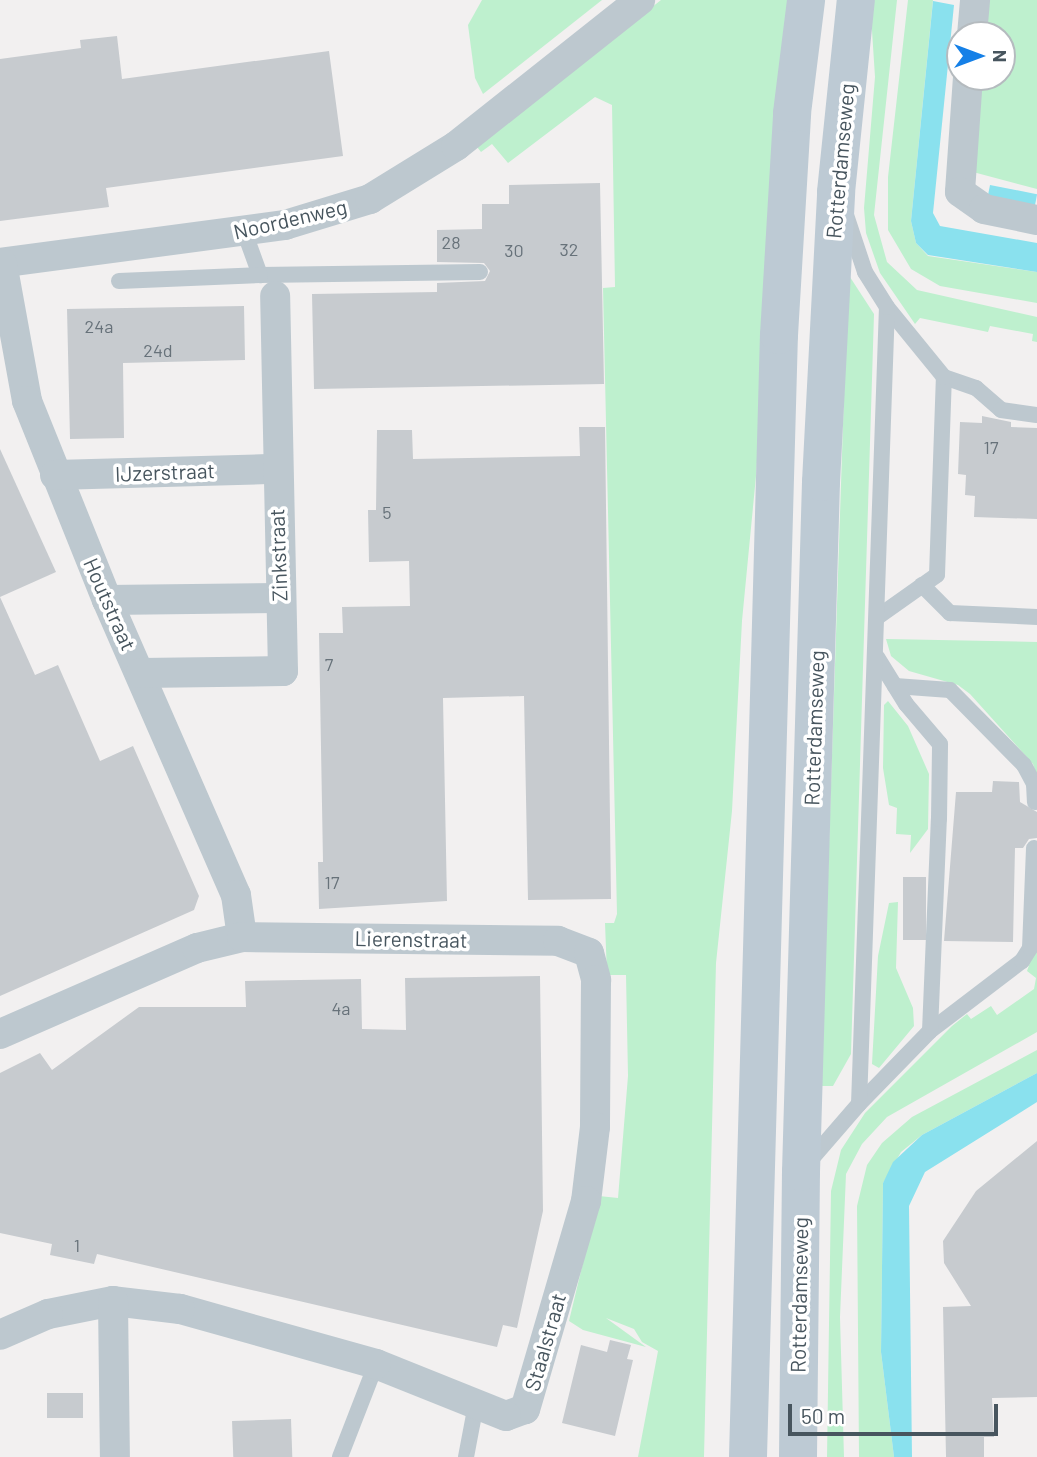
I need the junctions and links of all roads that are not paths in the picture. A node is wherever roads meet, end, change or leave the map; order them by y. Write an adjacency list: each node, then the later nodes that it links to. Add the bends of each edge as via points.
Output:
1 (640, 0): 9 (street, Noordenweg, via 410,177 328,215)
2 (806, 0): 43 (main road, via 792,113 779,335)
3 (856, 0): 7 (main road, Rotterdamseweg)
4 (975, 0): 5 (street)
5 (973, 21)
6 (967, 91): 8 (street, via 960,191 984,209)
7 (835, 192): 14 (lane, via 857,236 865,272); 34 (main road, Rotterdamseweg, via 821,482)
8 (1037, 220)
9 (244, 232): 10 (street, Noordenweg); 13 (lane)
10 (1, 263): 15 (street, Houtstraat)
11 (480, 272): 13 (lane)
12 (119, 281): 13 (lane)
13 (267, 286): 18 (street, Zinkstraat)
14 (887, 307): 16 (lane); 23 (lane)
15 (7, 333): 19 (street, Houtstraat)
16 (944, 377): 17 (lane, via 976,388 1001,410); 20 (lane, via 936,575)
17 (1037, 415)
18 (275, 469): 19 (street, IJzerstraat); 21 (street, Zinkstraat)
19 (55, 475): 22 (street, Houtstraat)
20 (922, 585): 23 (lane); 24 (lane, via 950,613)
21 (280, 598): 22 (street); 26 (street, Zinkstraat, via 283,671)
22 (107, 600): 26 (street, Houtstraat)
23 (878, 615): 25 (lane)
24 (1037, 617)
25 (877, 657): 27 (lane); 33 (lane)
26 (141, 673): 30 (street, Houtstraat, via 236,895)
27 (895, 686): 28 (lane, via 950,690 1024,765 1034,784); 31 (lane, via 940,744)
28 (1035, 803)
29 (1034, 848): 31 (lane, via 1030,948 1022,961)
30 (242, 937): 32 (street, Lierenstraat, via 197,948); 35 (street, Lierenstraat, via 558,940 589,953 596,980 595,1127)
31 (930, 1031): 33 (lane)
32 (0, 1034)
33 (859, 1104): 34 (lane)
34 (801, 1172): 44 (main road, Rotterdamseweg)
35 (586, 1201): 39 (street, Staalstraat, via 525,1409 506,1416)
36 (113, 1301): 37 (street, Staalstraat, via 48,1314); 38 (street, Staalstraat, via 180,1309); 40 (street)
37 (0, 1335)
38 (376, 1364): 39 (street, Staalstraat); 41 (lane)
39 (476, 1404): 42 (lane)
40 (115, 1457)
41 (340, 1457)
42 (466, 1457)
43 (748, 1457)
44 (798, 1457)

